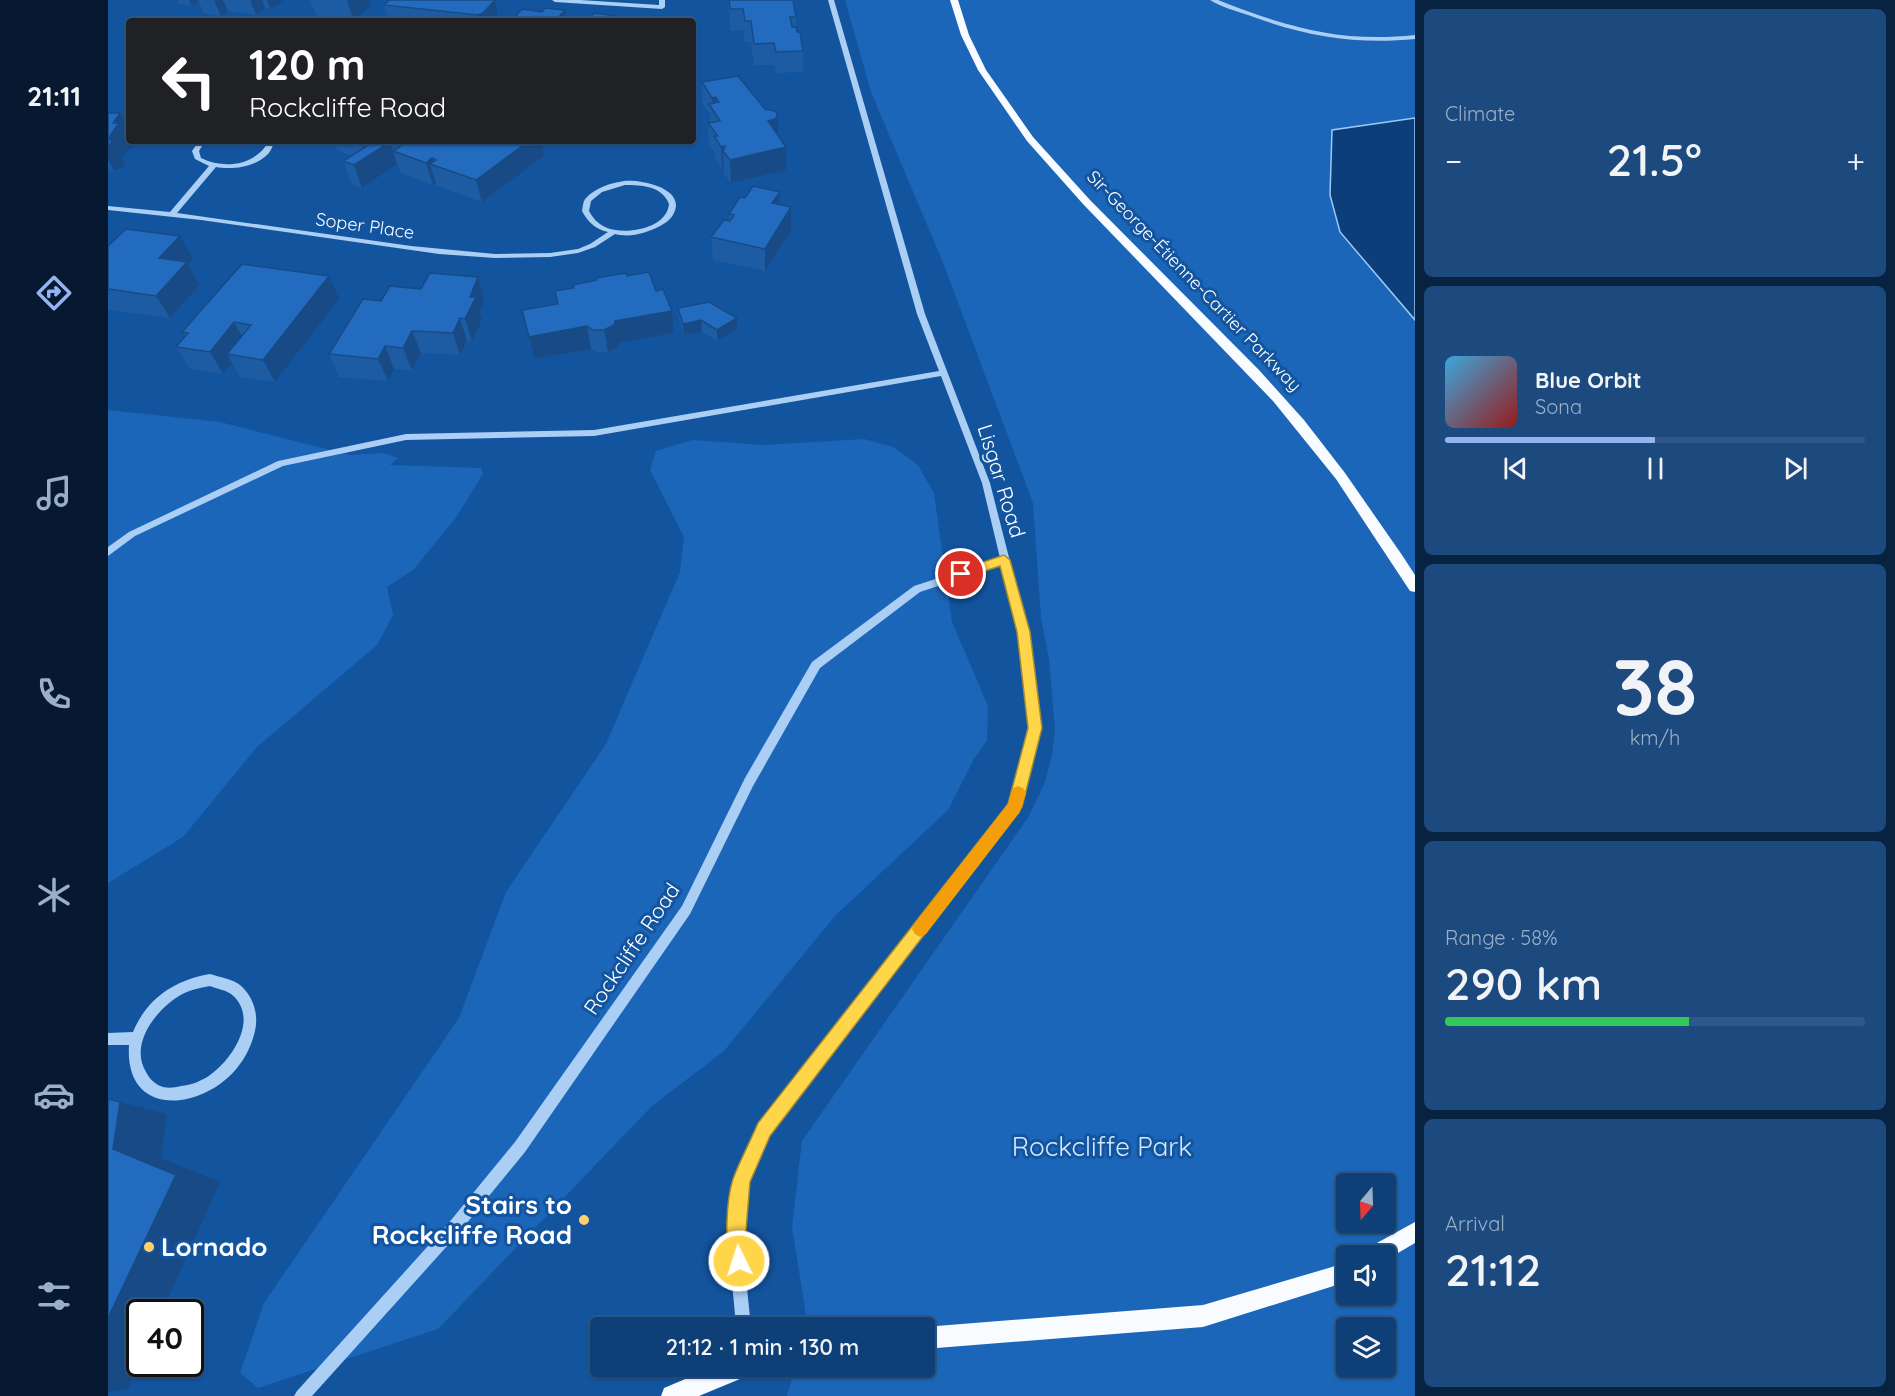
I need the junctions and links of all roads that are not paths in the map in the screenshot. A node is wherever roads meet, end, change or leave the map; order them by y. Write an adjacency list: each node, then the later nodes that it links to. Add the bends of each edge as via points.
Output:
1 (555, 0): 5 (street)
2 (831, 0): 13 (street, Lisgar Road, via 921,314)
3 (954, 0): 16 (main road, Sir-George-Étienne-Cartier Parkway, via 958,20 978,66 1031,139 1073,189 1232,350 1321,448)
4 (1213, 0): 6 (street, via 1320,35 1369,40)
5 (662, 3)
6 (1415, 37)
7 (199, 144): 9 (street, via 194,154 204,164)
8 (271, 144): 9 (street, via 253,161)
9 (213, 166): 11 (street)
10 (108, 208): 11 (street, Soper Place)
11 (173, 213): 12 (street, Soper Place, via 473,255 580,251)
12 (614, 232): 12 (street, Soper Place, via 642,231 655,226 670,213 670,197 640,183 598,191 584,206 585,214 590,222)
13 (944, 373): 14 (street, via 594,433 406,437 281,463 132,534); 15 (street, Lisgar Road, via 986,483)
14 (108, 552)
15 (1004, 560): 22 (street, Lisgar Road, via 1023,632 1035,728 1015,807 764,1129 741,1182 736,1230); 25 (street, Rockcliffe Road, via 917,590 816,665 749,782 686,910 527,1137 452,1230)
16 (1415, 586)
17 (136, 1038): 17 (street, via 134,1058 138,1075 149,1088 165,1095 204,1088 223,1075 248,1039 248,1004 239,991 226,983 192,983 158,1005); 18 (street)
18 (108, 1039)
19 (1415, 1232): 20 (main road)
20 (1392, 1245)
21 (1336, 1276): 23 (main road, via 1203,1316)
22 (743, 1317)
23 (935, 1337)
24 (718, 1377): 26 (main road)
25 (302, 1396)
26 (672, 1396)

